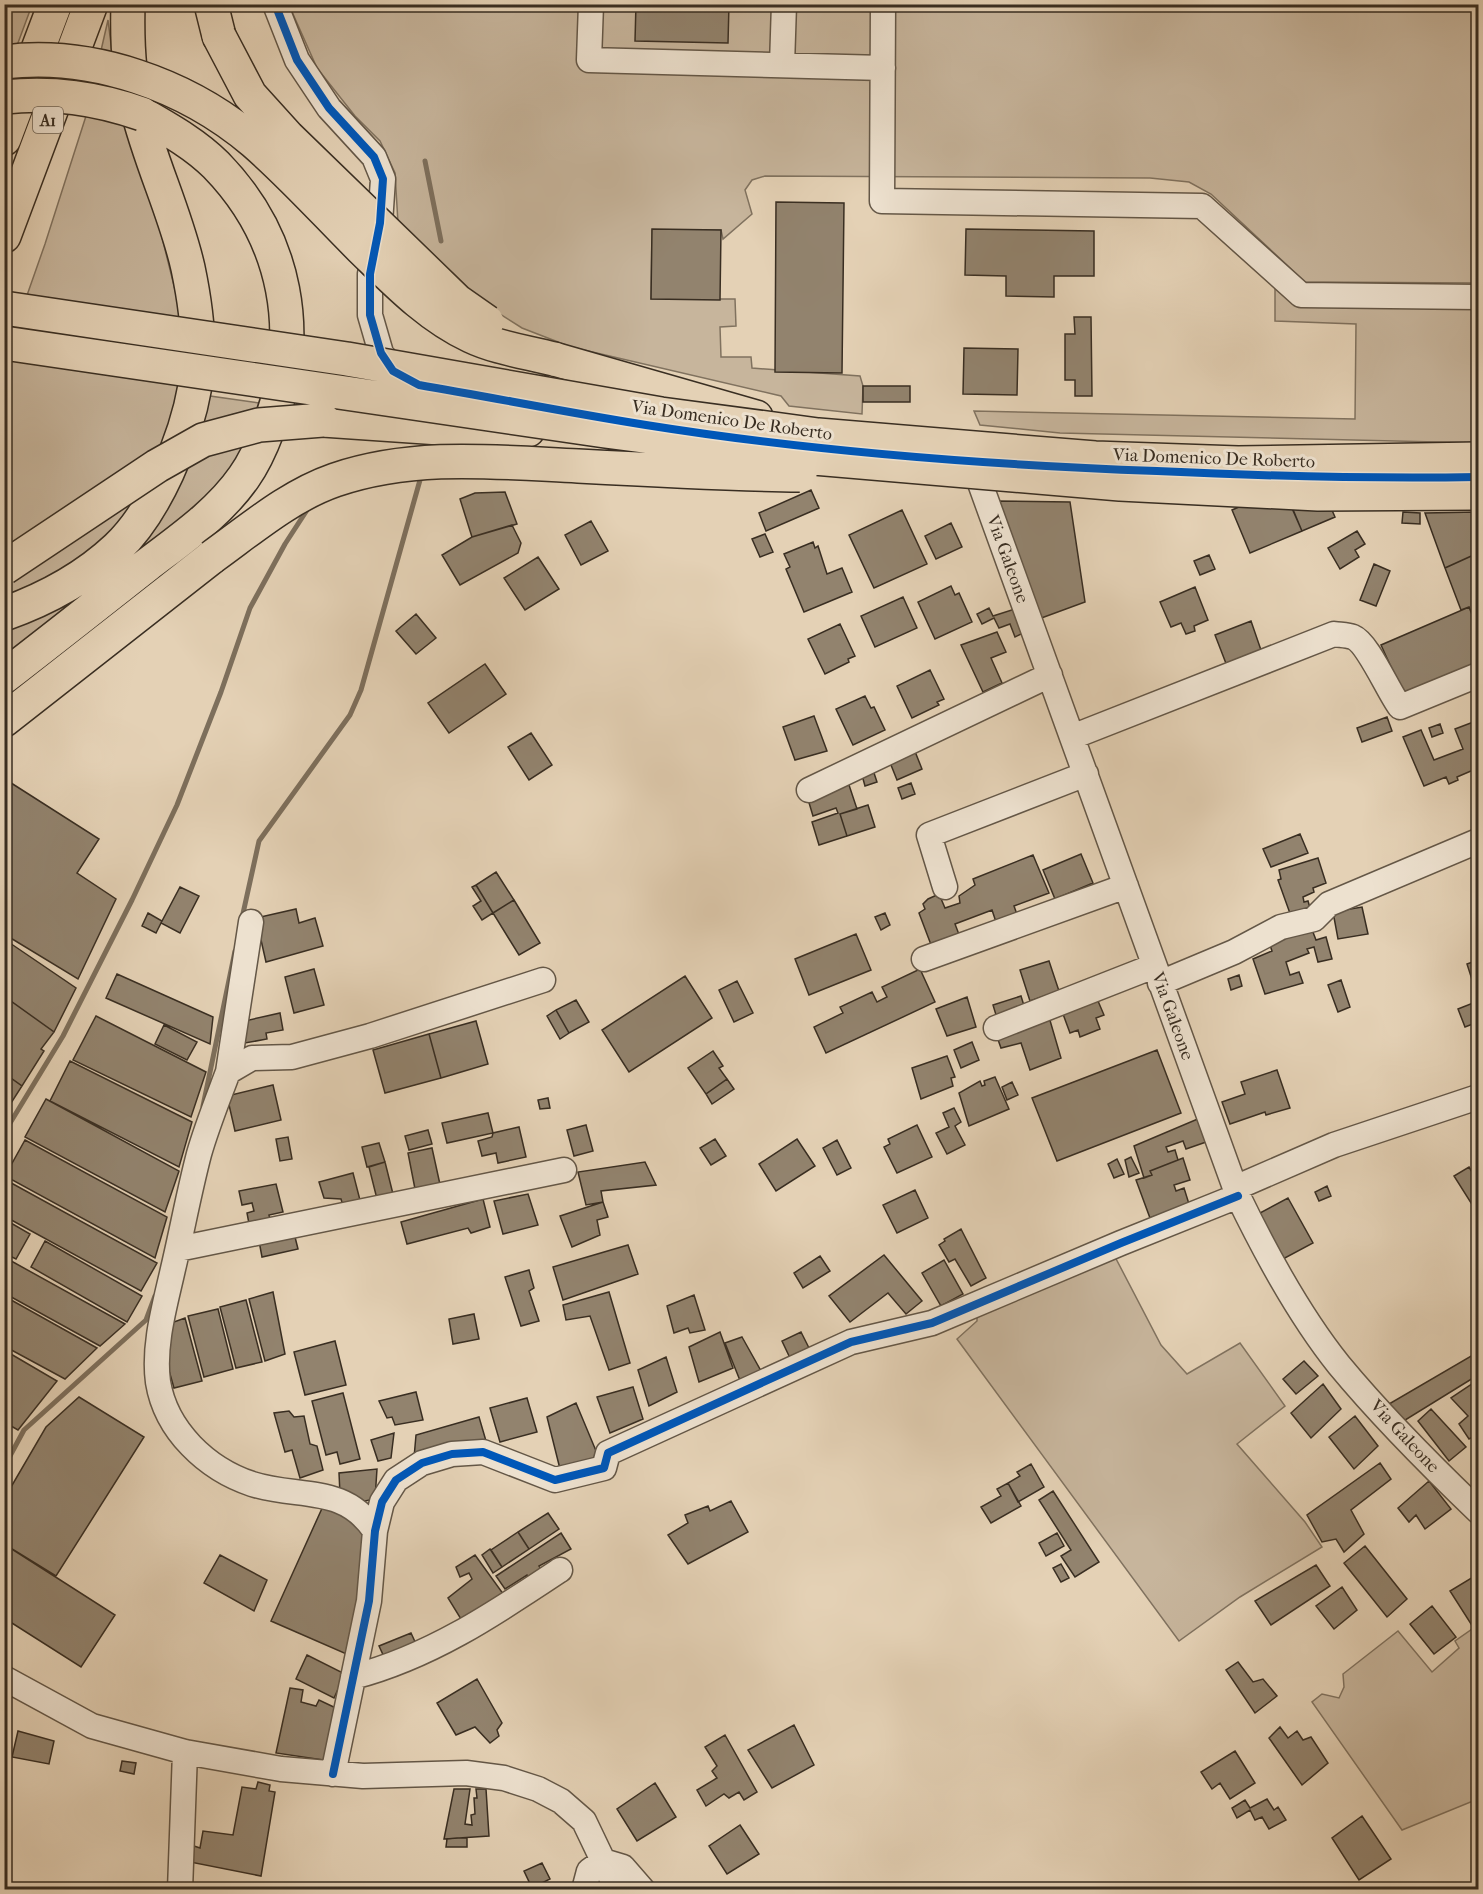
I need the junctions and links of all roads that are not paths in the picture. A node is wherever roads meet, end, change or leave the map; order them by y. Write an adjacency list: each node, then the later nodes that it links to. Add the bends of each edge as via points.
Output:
1 (55, 4): 13 (highway, A1)
2 (91, 4): 14 (highway, A1)
3 (128, 4): 27 (highway, via 127,41 137,107 188,267 198,347 195,385 186,424 149,507 118,547 77,579 34,603)
4 (211, 4): 18 (highway, bridge, via 219,36 250,95 288,137 457,301 498,329)
5 (274, 4): 22 (street, Via Domenico De Roberto, via 297,60 329,108 375,157 383,179 370,274 370,315 381,353 393,371 419,385 648,425 866,453)
6 (591, 4): 10 (street, via 589,60)
7 (784, 4): 10 (street)
8 (884, 4): 11 (street)
9 (4, 62): 18 (highway, bridge, via 49,60 100,67 165,87 210,110 254,142 412,297 470,336)
10 (782, 65): 11 (street)
11 (883, 68): 15 (street, via 882,201 1202,206 1301,296)
12 (4, 97): 30 (highway, bridge, via 38,93 97,100 142,114 183,138 216,165 250,206 271,248 282,284 288,331 281,396 244,477 206,519)
13 (4, 139)
14 (4, 236)
15 (1479, 297)
16 (4, 308): 20 (highway, bridge, via 347,359 661,414)
17 (4, 343): 19 (highway, bridge)
18 (554, 358): 20 (highway, bridge)
19 (605, 431): 23 (highway, bridge, via 814,458); 26 (highway, bridge, via 469,430 323,420 259,425 203,440)
20 (818, 435): 21 (highway, bridge, via 1095,458 1238,463)
21 (1479, 459)
22 (972, 461): 24 (street, Via Domenico De Roberto, via 1318,477); 28 (street, Via Galeone)
23 (1018, 477): 25 (highway, bridge, via 1318,494); 31 (highway, bridge, via 715,474 446,459 384,467 334,481 288,502)
24 (1479, 477)
25 (1479, 493)
26 (4, 568)
27 (4, 614)
28 (1050, 675): 32 (street, Via Galeone); 34 (street)
29 (1479, 675): 32 (street, via 1400,707 1366,648 1353,637 1334,634)
30 (4, 677)
31 (4, 720)
32 (1072, 737): 33 (street, Via Galeone)
33 (1086, 774): 36 (street, Via Galeone); 37 (street, via 929,835)
34 (809, 790)
35 (1479, 841): 40 (street, via 1329,904 1314,919 1281,927 1234,952)
36 (1126, 886): 39 (street); 40 (street, Via Galeone)
37 (945, 887)
38 (251, 922): 43 (street)
39 (924, 959)
40 (1157, 974): 42 (street); 46 (street, Via Galeone)
41 (543, 980): 43 (street, via 292,1057 252,1058)
42 (996, 1028)
43 (228, 1072): 47 (street, via 200,1153)
44 (1479, 1097): 46 (street, via 1334,1145)
45 (564, 1170): 47 (street)
46 (1237, 1192): 48 (street, Via Galeone, via 1269,1260 1339,1364 1432,1467); 49 (street, via 932,1323 825,1352 608,1453 604,1468 555,1480 483,1452 452,1454 422,1463 396,1480 382,1502)
47 (178, 1249): 49 (street, via 157,1357 161,1394 178,1431 220,1470 253,1484 348,1503 363,1514)
48 (1479, 1511)
49 (375, 1531): 51 (street, via 369,1601)
50 (560, 1570): 51 (street, via 471,1629 392,1667)
51 (353, 1677): 54 (street)
52 (4, 1678): 53 (street, via 92,1726)
53 (185, 1752): 54 (street, via 281,1770); 56 (street)
54 (333, 1774): 55 (street, via 466,1773 504,1778 561,1801 584,1821)
55 (603, 1861): 57 (street, via 589,1872); 58 (street); 59 (street, via 622,1867)
56 (180, 1890)
57 (584, 1890)
58 (617, 1890)
59 (643, 1890)

